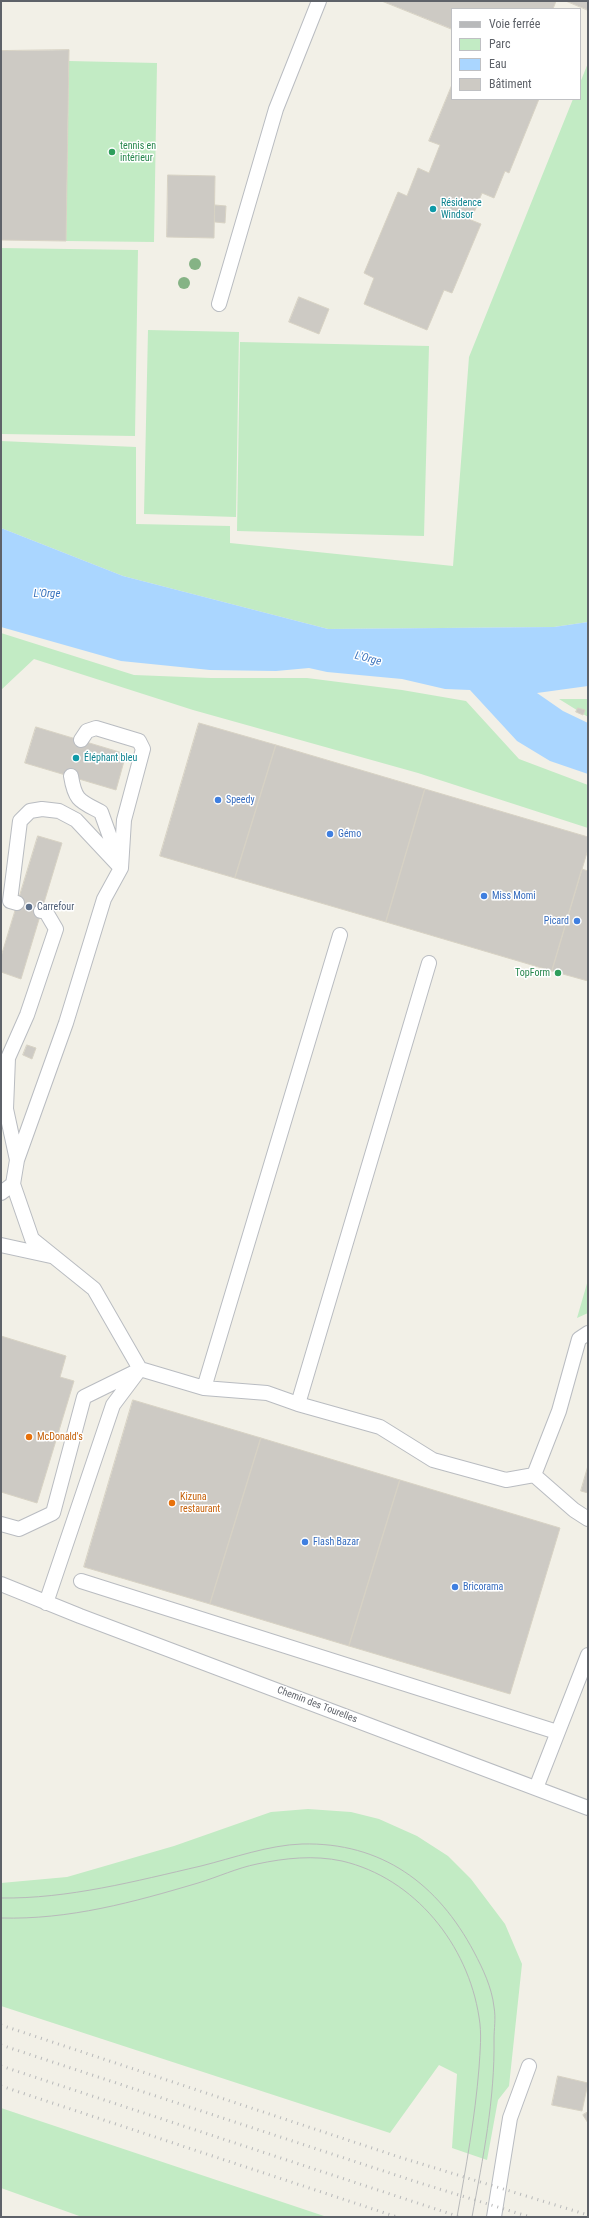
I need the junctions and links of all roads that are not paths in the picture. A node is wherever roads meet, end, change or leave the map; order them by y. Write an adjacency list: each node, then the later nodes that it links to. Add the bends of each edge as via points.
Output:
1 (319, 1): 2 (lane, via 276,109)
2 (219, 304)
3 (81, 740): 5 (lane, via 87,731 96,728 139,741 143,749 124,820)
4 (71, 776): 5 (lane, via 74,794 83,803 101,812)
5 (121, 868): 6 (lane, via 76,820 59,811 30,811 20,821 10,900); 10 (lane, via 104,899 66,1023)
6 (17, 903)
7 (41, 911): 10 (lane, via 46,912 56,929 27,1015 8,1058 6,1109)
8 (340, 936): 17 (lane)
9 (428, 963): 18 (lane)
10 (17, 1160): 11 (lane)
11 (13, 1184): 12 (lane); 14 (lane, via 32,1239)
12 (1, 1193)
13 (1, 1245): 14 (lane)
14 (56, 1258): 16 (lane, via 94,1289)
15 (588, 1333): 19 (lane, via 579,1339 558,1411)
16 (140, 1370): 17 (lane); 21 (lane, via 84,1397 53,1514 19,1529); 24 (lane, via 113,1406)
17 (204, 1388): 18 (lane, via 267,1392)
18 (298, 1404): 19 (lane, via 380,1427 433,1460 506,1480)
19 (534, 1475): 20 (lane)
20 (588, 1519)
21 (1, 1524)
22 (81, 1581): 26 (lane)
23 (1, 1584): 24 (lane, Chemin des Tourelles)
24 (46, 1603): 27 (lane, Chemin des Tourelles)
25 (588, 1654): 26 (lane)
26 (558, 1732): 27 (lane)
27 (536, 1788): 28 (lane, Chemin des Tourelles)
28 (588, 1808)
29 (529, 2066): 30 (lane, via 510,2118)
30 (494, 2217)

